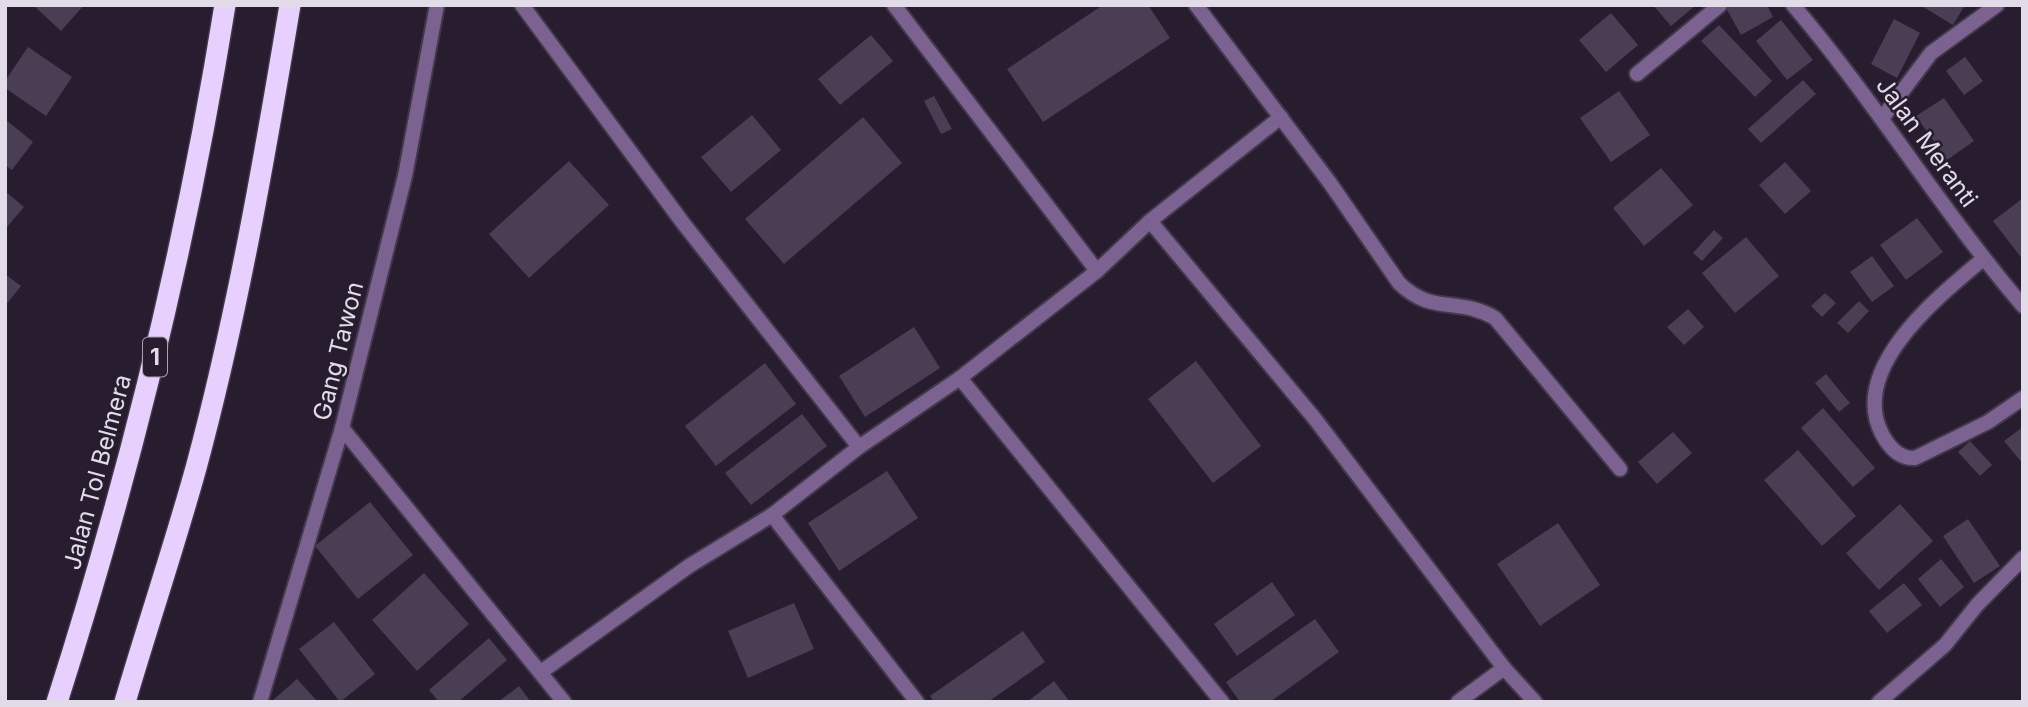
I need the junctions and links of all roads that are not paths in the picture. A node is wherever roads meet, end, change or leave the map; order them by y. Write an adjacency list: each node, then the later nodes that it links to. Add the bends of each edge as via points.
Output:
1 (225, 5): 26 (highway, Jalan Tol Belmera / 1, via 208,110 151,374)
2 (289, 5): 27 (highway, via 259,192 225,346 196,468)
3 (437, 5): 19 (street, Gang Tawon, via 405,176)
4 (522, 5): 20 (street, via 683,223)
5 (894, 5): 15 (street)
6 (1196, 5): 11 (street)
7 (1720, 5): 10 (street)
8 (1793, 5): 12 (street, Jalan Meranti)
9 (1997, 5): 12 (street, via 1931,53)
10 (1637, 74)
11 (1281, 117): 13 (street); 21 (street, via 1399,284 1426,303 1466,306 1495,318)
12 (1882, 117): 14 (street, Jalan Meranti)
13 (1150, 221): 15 (street); 24 (street, via 1315,419)
14 (1983, 259): 16 (street, Jalan Meranti); 18 (street, via 1935,300 1895,349 1876,392 1877,421 1891,447 1915,458 1988,422)
15 (1097, 271): 17 (street)
16 (2023, 306)
17 (960, 378): 20 (street); 31 (street)
18 (2023, 398)
19 (342, 428): 25 (street); 28 (street, Gang Tawon)
20 (859, 447): 22 (street)
21 (1620, 469)
22 (772, 515): 25 (street, via 689,566); 30 (street)
23 (2023, 558): 34 (street, via 1945,645)
24 (1504, 668): 32 (street); 33 (street)
25 (541, 672): 29 (street)
26 (58, 702)
27 (125, 702)
28 (260, 702)
29 (564, 702)
30 (917, 702)
31 (1222, 702)
32 (1458, 702)
33 (1535, 702)
34 (1879, 702)

